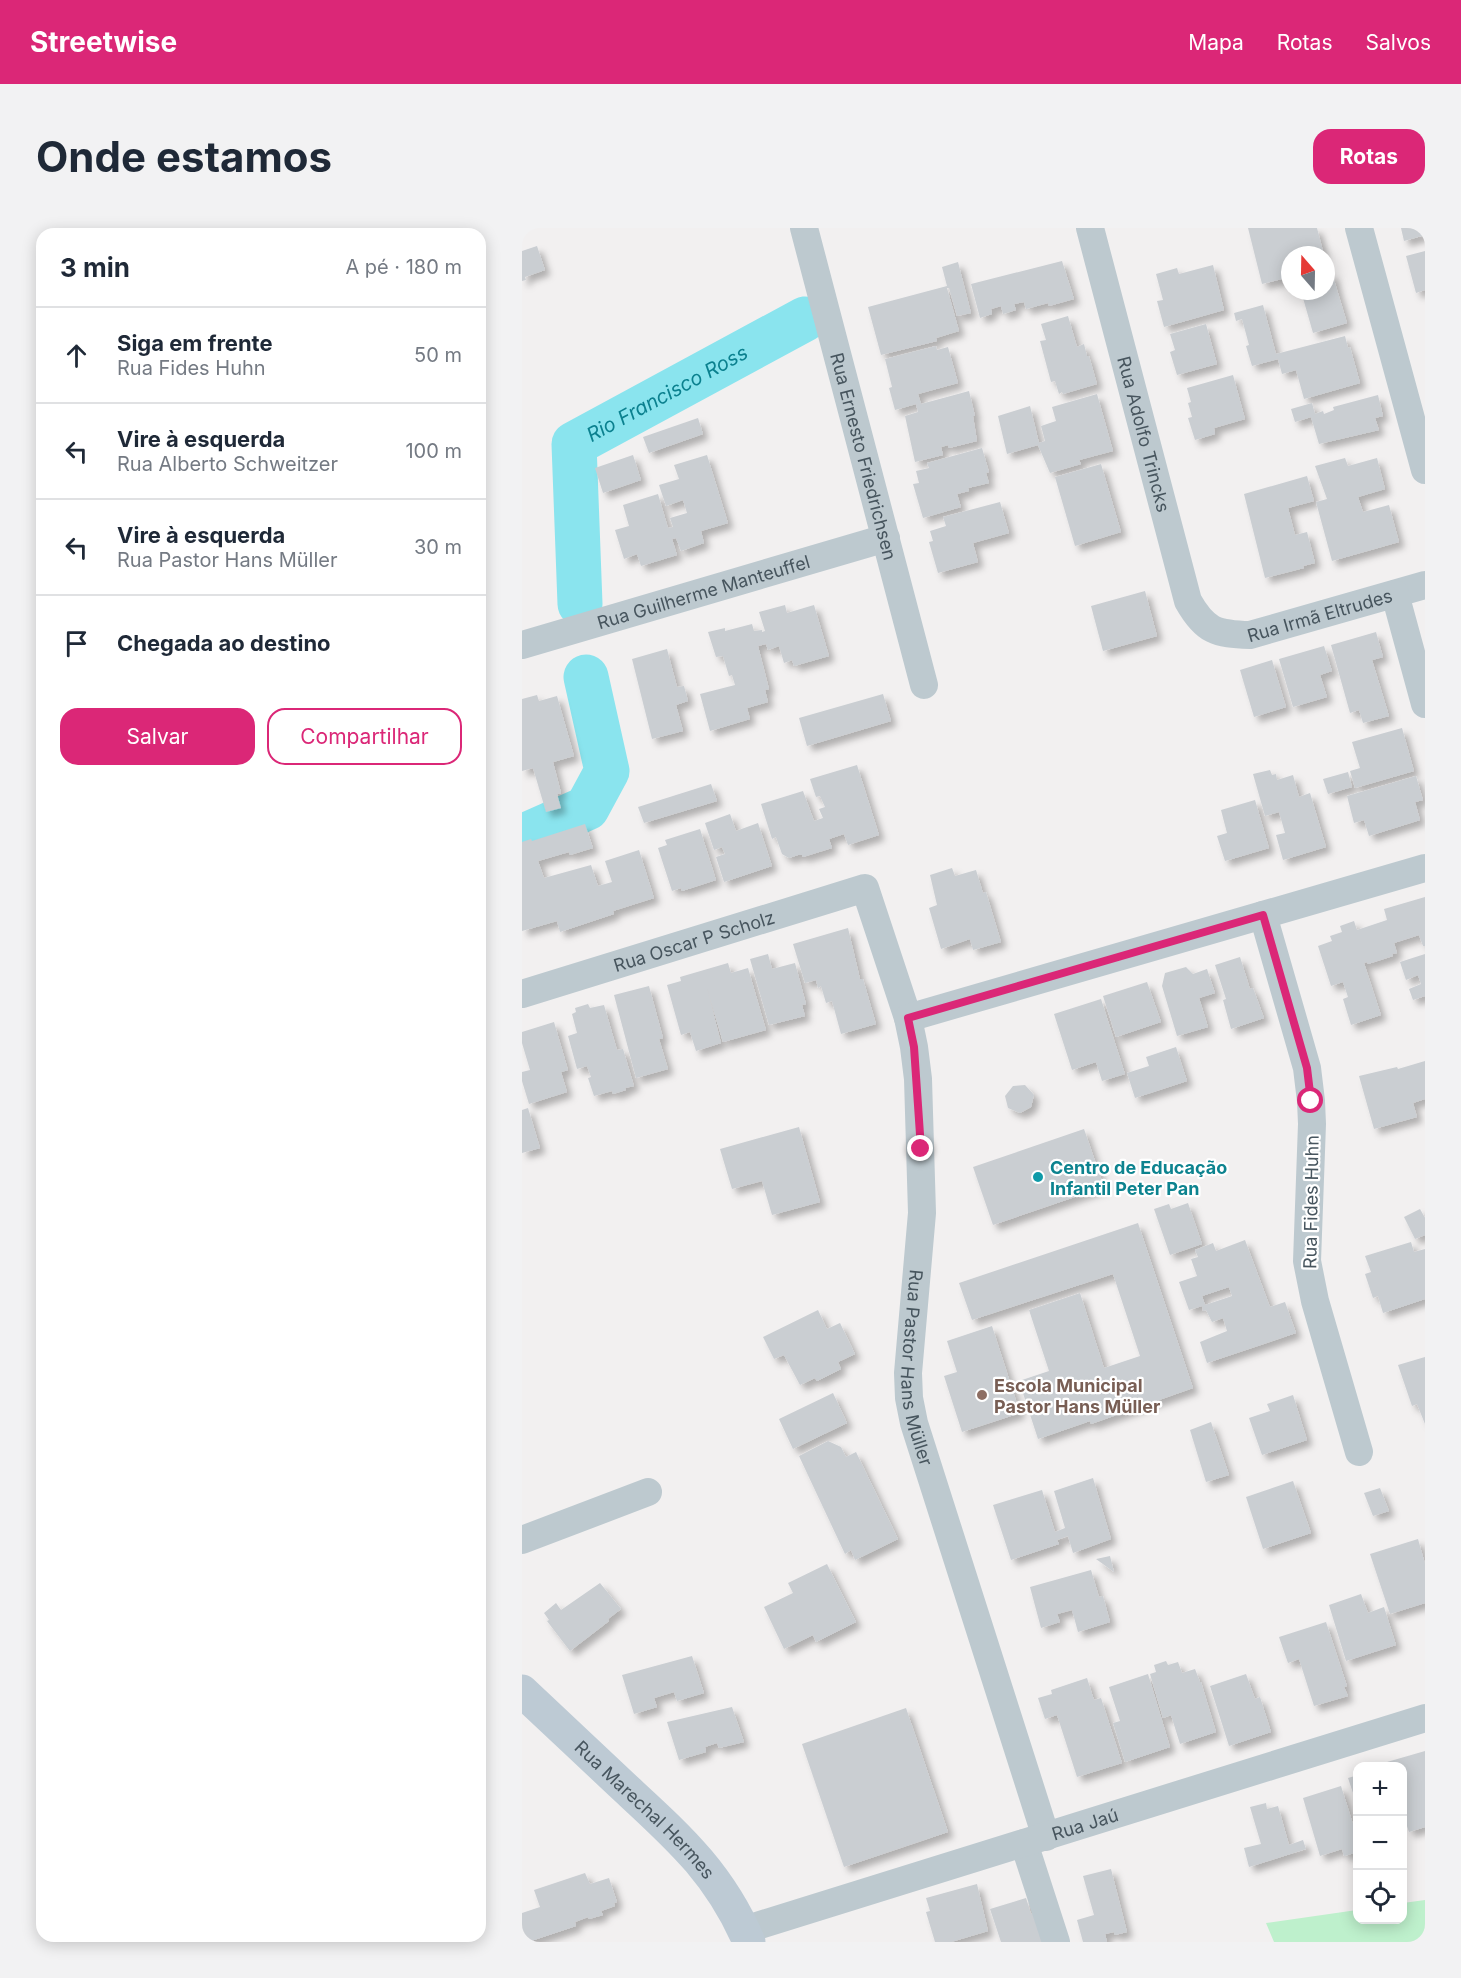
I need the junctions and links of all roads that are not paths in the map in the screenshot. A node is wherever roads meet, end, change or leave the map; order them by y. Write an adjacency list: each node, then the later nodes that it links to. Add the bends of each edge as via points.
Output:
1 (804, 228): 5 (street, Rua Ernesto Friedrichsen)
2 (1090, 228): 8 (street, Rua Adolfo Trincks, via 1188,601 1198,618)
3 (1359, 228): 4 (street)
4 (1425, 470)
5 (886, 538): 9 (street, Rua Guilherme Manteuffel); 10 (street, Rua Ernesto Friedrichsen)
6 (1425, 585): 7 (street, Rua Irmã Eltrudes)
7 (1395, 594): 8 (street, Rua Irmã Eltrudes, via 1250,635); 11 (street)
8 (1215, 631)
9 (522, 645)
10 (924, 685)
11 (1425, 704)
12 (1425, 868): 14 (street)
13 (865, 888): 15 (street, Rua Oscar P Scholz); 16 (street, Rua Pastor Hans Müller)
14 (1263, 915): 16 (street); 17 (street, Rua Fides Huhn, via 1307,1068 1312,1124 1307,1261)
15 (522, 994)
16 (908, 1018): 22 (street, Rua Pastor Hans Müller, via 918,1089 921,1202 909,1398)
17 (1359, 1452)
18 (648, 1492): 19 (street)
19 (522, 1540)
20 (522, 1691): 23 (street, Rua Marechal Hermes, via 695,1855 722,1889)
21 (1425, 1718): 22 (street, Rua Jaú)
22 (1035, 1840): 23 (street, Rua Jaú); 24 (street, Rua Pastor Hans Müller)
23 (746, 1936)
24 (1056, 1942)

